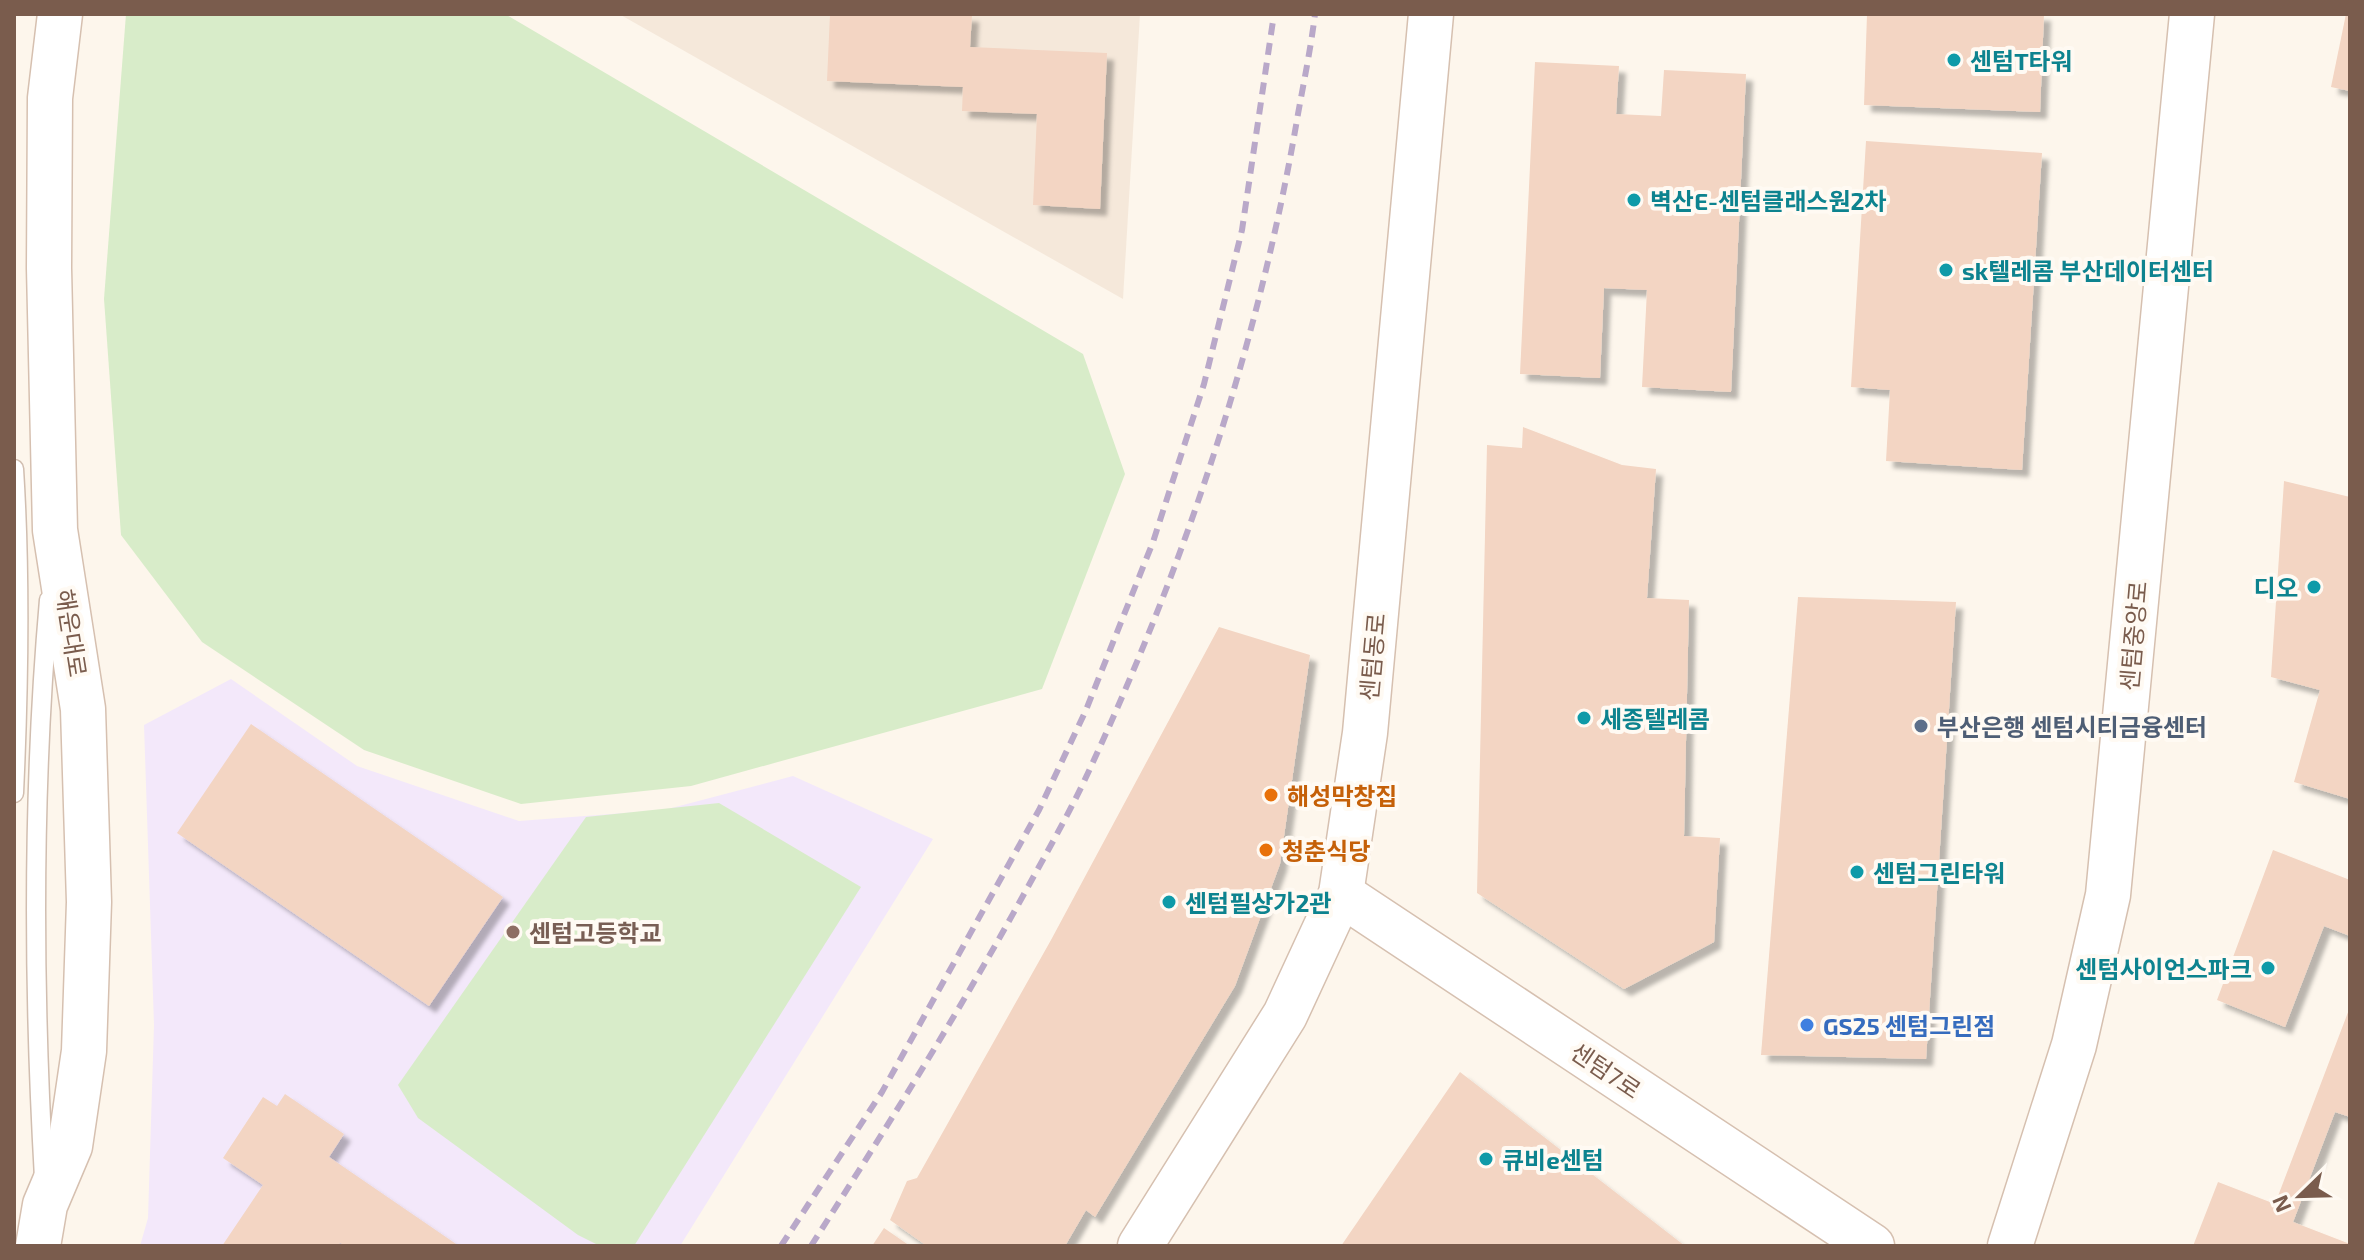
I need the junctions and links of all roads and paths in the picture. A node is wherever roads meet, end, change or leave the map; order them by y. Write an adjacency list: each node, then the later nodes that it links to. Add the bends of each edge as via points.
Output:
1 (60, 14): 7 (main road, 해운대로, via 50,98 55,530 83,709 89,902 84,1051 70,1146)
2 (1431, 14): 6 (main road, 센텀동로, via 1365,733)
3 (2192, 14): 10 (main road, 센텀중앙로, via 2108,895 2074,1045)
4 (14, 469): 5 (lane, via 20,555)
5 (14, 793)
6 (1341, 894): 8 (main road, 센텀동로, via 1285,1015); 9 (main road, 센텀7로)
7 (42, 1226)
8 (1140, 1246)
9 (1872, 1246)
10 (2010, 1246)

